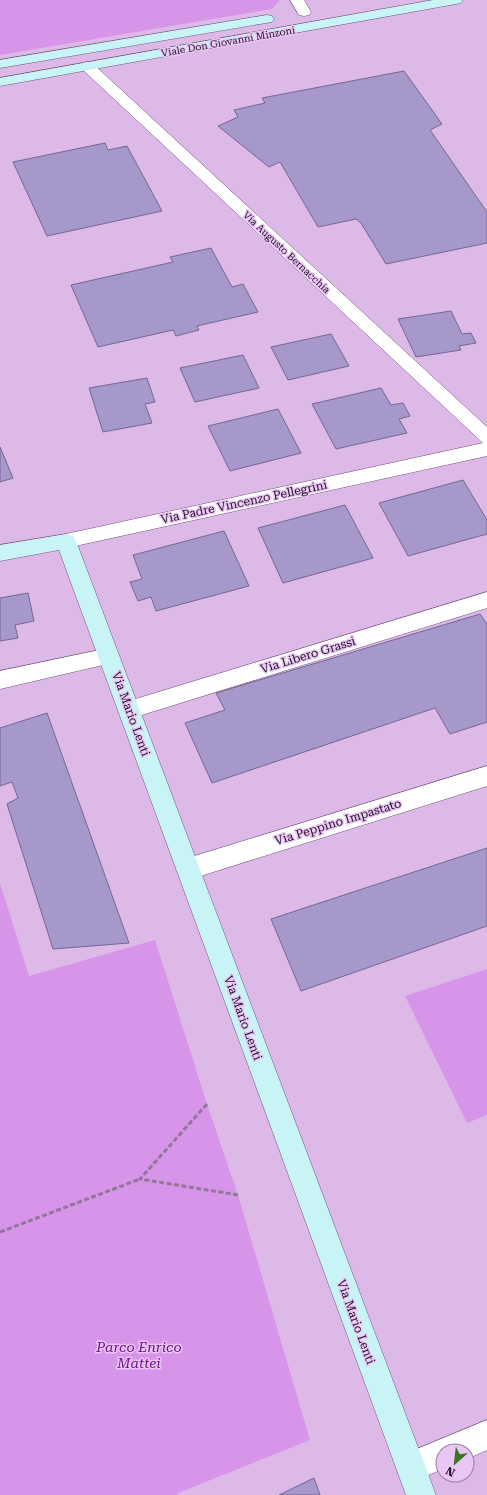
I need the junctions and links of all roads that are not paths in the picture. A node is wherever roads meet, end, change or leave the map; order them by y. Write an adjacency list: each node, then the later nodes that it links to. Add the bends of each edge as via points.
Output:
1 (297, 0): 4 (street)
2 (456, 0): 6 (main road, Viale Don Giovanni Minzoni)
3 (320, 10): 4 (main road, Viale Don Giovanni Minzoni)
4 (304, 12): 5 (main road, Viale Don Giovanni Minzoni)
5 (0, 64)
6 (87, 66): 7 (main road, Viale Don Giovanni Minzoni); 8 (street, Via Augusto Bernacchia)
7 (0, 82)
8 (487, 438)
9 (487, 449): 10 (street, Via Padre Vincenzo Pellegrini)
10 (66, 541): 11 (main road, Via Padre Vincenzo Pellegrini); 13 (main road, Via Mario Lenti)
11 (0, 553)
12 (487, 600): 15 (street, Via Libero Grassi)
13 (109, 656): 14 (street); 15 (main road, Via Mario Lenti)
14 (0, 680)
15 (129, 710): 17 (main road, Via Mario Lenti)
16 (487, 776): 17 (street, Via Peppino Impastato)
17 (188, 869): 21 (main road, Via Mario Lenti)
18 (487, 1435): 19 (street)
19 (468, 1443)
20 (435, 1457): 21 (street)
21 (410, 1467): 22 (main road, Via Mario Lenti)
22 (421, 1495)

